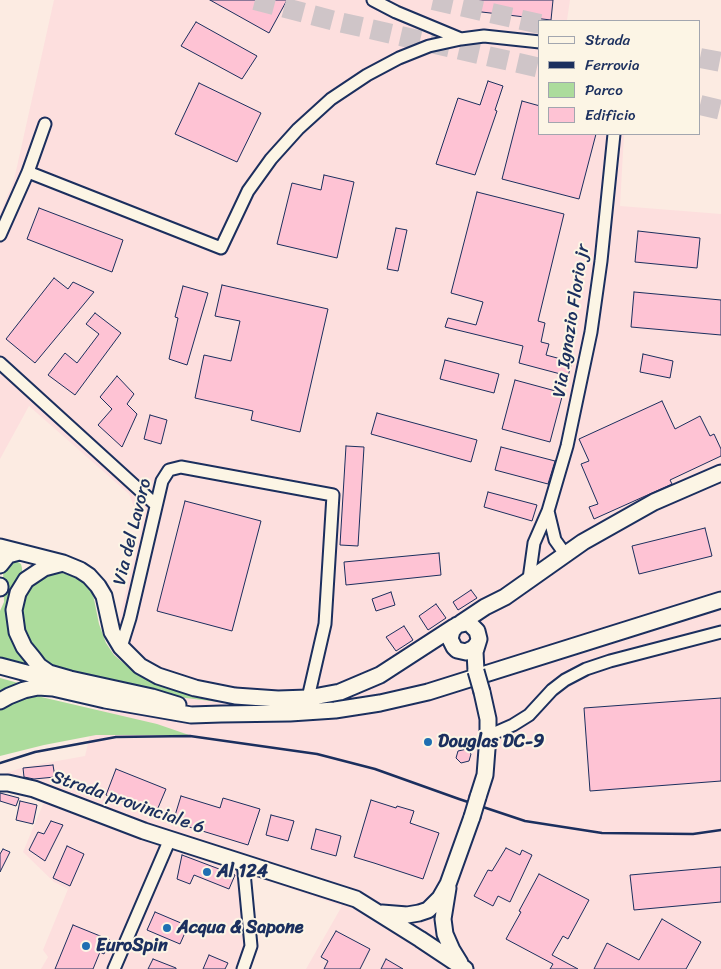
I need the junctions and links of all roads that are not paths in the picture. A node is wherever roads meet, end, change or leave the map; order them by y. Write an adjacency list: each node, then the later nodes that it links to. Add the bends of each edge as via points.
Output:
1 (373, 0): 2 (street)
2 (461, 39): 3 (street, via 484,36); 6 (street, via 429,46 399,58 331,99 271,159 248,191 221,248)
3 (538, 42)
4 (46, 124): 6 (street)
5 (614, 135): 11 (street, Via Ignazio Florio jr, via 591,332 568,446)
6 (28, 172): 7 (street)
7 (0, 235)
8 (0, 363): 10 (street)
9 (721, 473): 14 (main road, via 654,502)
10 (156, 504): 24 (street, Via del Lavoro); 29 (street, Via del Lavoro, via 162,481 169,470 181,467 333,495 325,624)
11 (548, 511): 14 (street, via 555,540); 17 (street, Via Ignazio Florio jr, via 534,543)
12 (0, 547): 13 (main road)
13 (19, 552): 15 (main road); 16 (main road, via 8,555); 18 (main road, via 27,562)
14 (566, 554): 17 (main road)
15 (63, 563): 18 (main road, via 44,568); 24 (main road, via 80,570 98,586 104,596 112,632)
16 (0, 565)
17 (530, 579): 19 (main road)
18 (26, 580): 31 (main road, via 18,593 14,610 17,632 39,666 49,673)
19 (505, 597): 21 (main road); 23 (main road, via 486,619)
20 (721, 600): 32 (main road, via 428,692 380,703 335,710)
21 (458, 625): 23 (main road, via 474,627 479,635); 25 (main road); 26 (main road, via 450,635)
22 (721, 632): 33 (street, via 586,669 564,680 529,715)
23 (478, 642): 26 (main road, via 470,651); 28 (main road)
24 (121, 647): 29 (main road, via 140,666 194,688 235,696)
25 (425, 647): 26 (main road, via 440,645); 29 (main road, via 362,683 340,692)
26 (457, 649): 28 (main road, via 466,655)
27 (0, 666): 31 (main road, via 106,694)
28 (476, 670): 33 (main road, bridge, via 486,706)
29 (308, 698)
30 (0, 701): 32 (main road, via 24,690 46,687 190,715)
31 (189, 709): 32 (main road)
32 (221, 714)
33 (488, 736): 37 (main road, bridge, via 485,775)
34 (0, 783): 35 (main road, Strada provinciale 6, via 34,789)
35 (170, 839): 36 (main road, Strada provinciale 6); 43 (street)
36 (243, 862): 39 (main road, Strada provinciale 6, via 356,899); 44 (street, via 252,946)
37 (448, 884): 38 (main road); 40 (main road)
38 (428, 910): 39 (main road, via 407,915); 40 (main road, via 434,910); 41 (main road, via 420,925)
39 (379, 913): 41 (main road, Strada provinciale 6)
40 (444, 920): 41 (main road, via 436,932); 42 (main road, via 445,934)
41 (420, 939): 42 (main road, Strada provinciale 6)
42 (457, 966)
43 (114, 969)
44 (243, 969)

